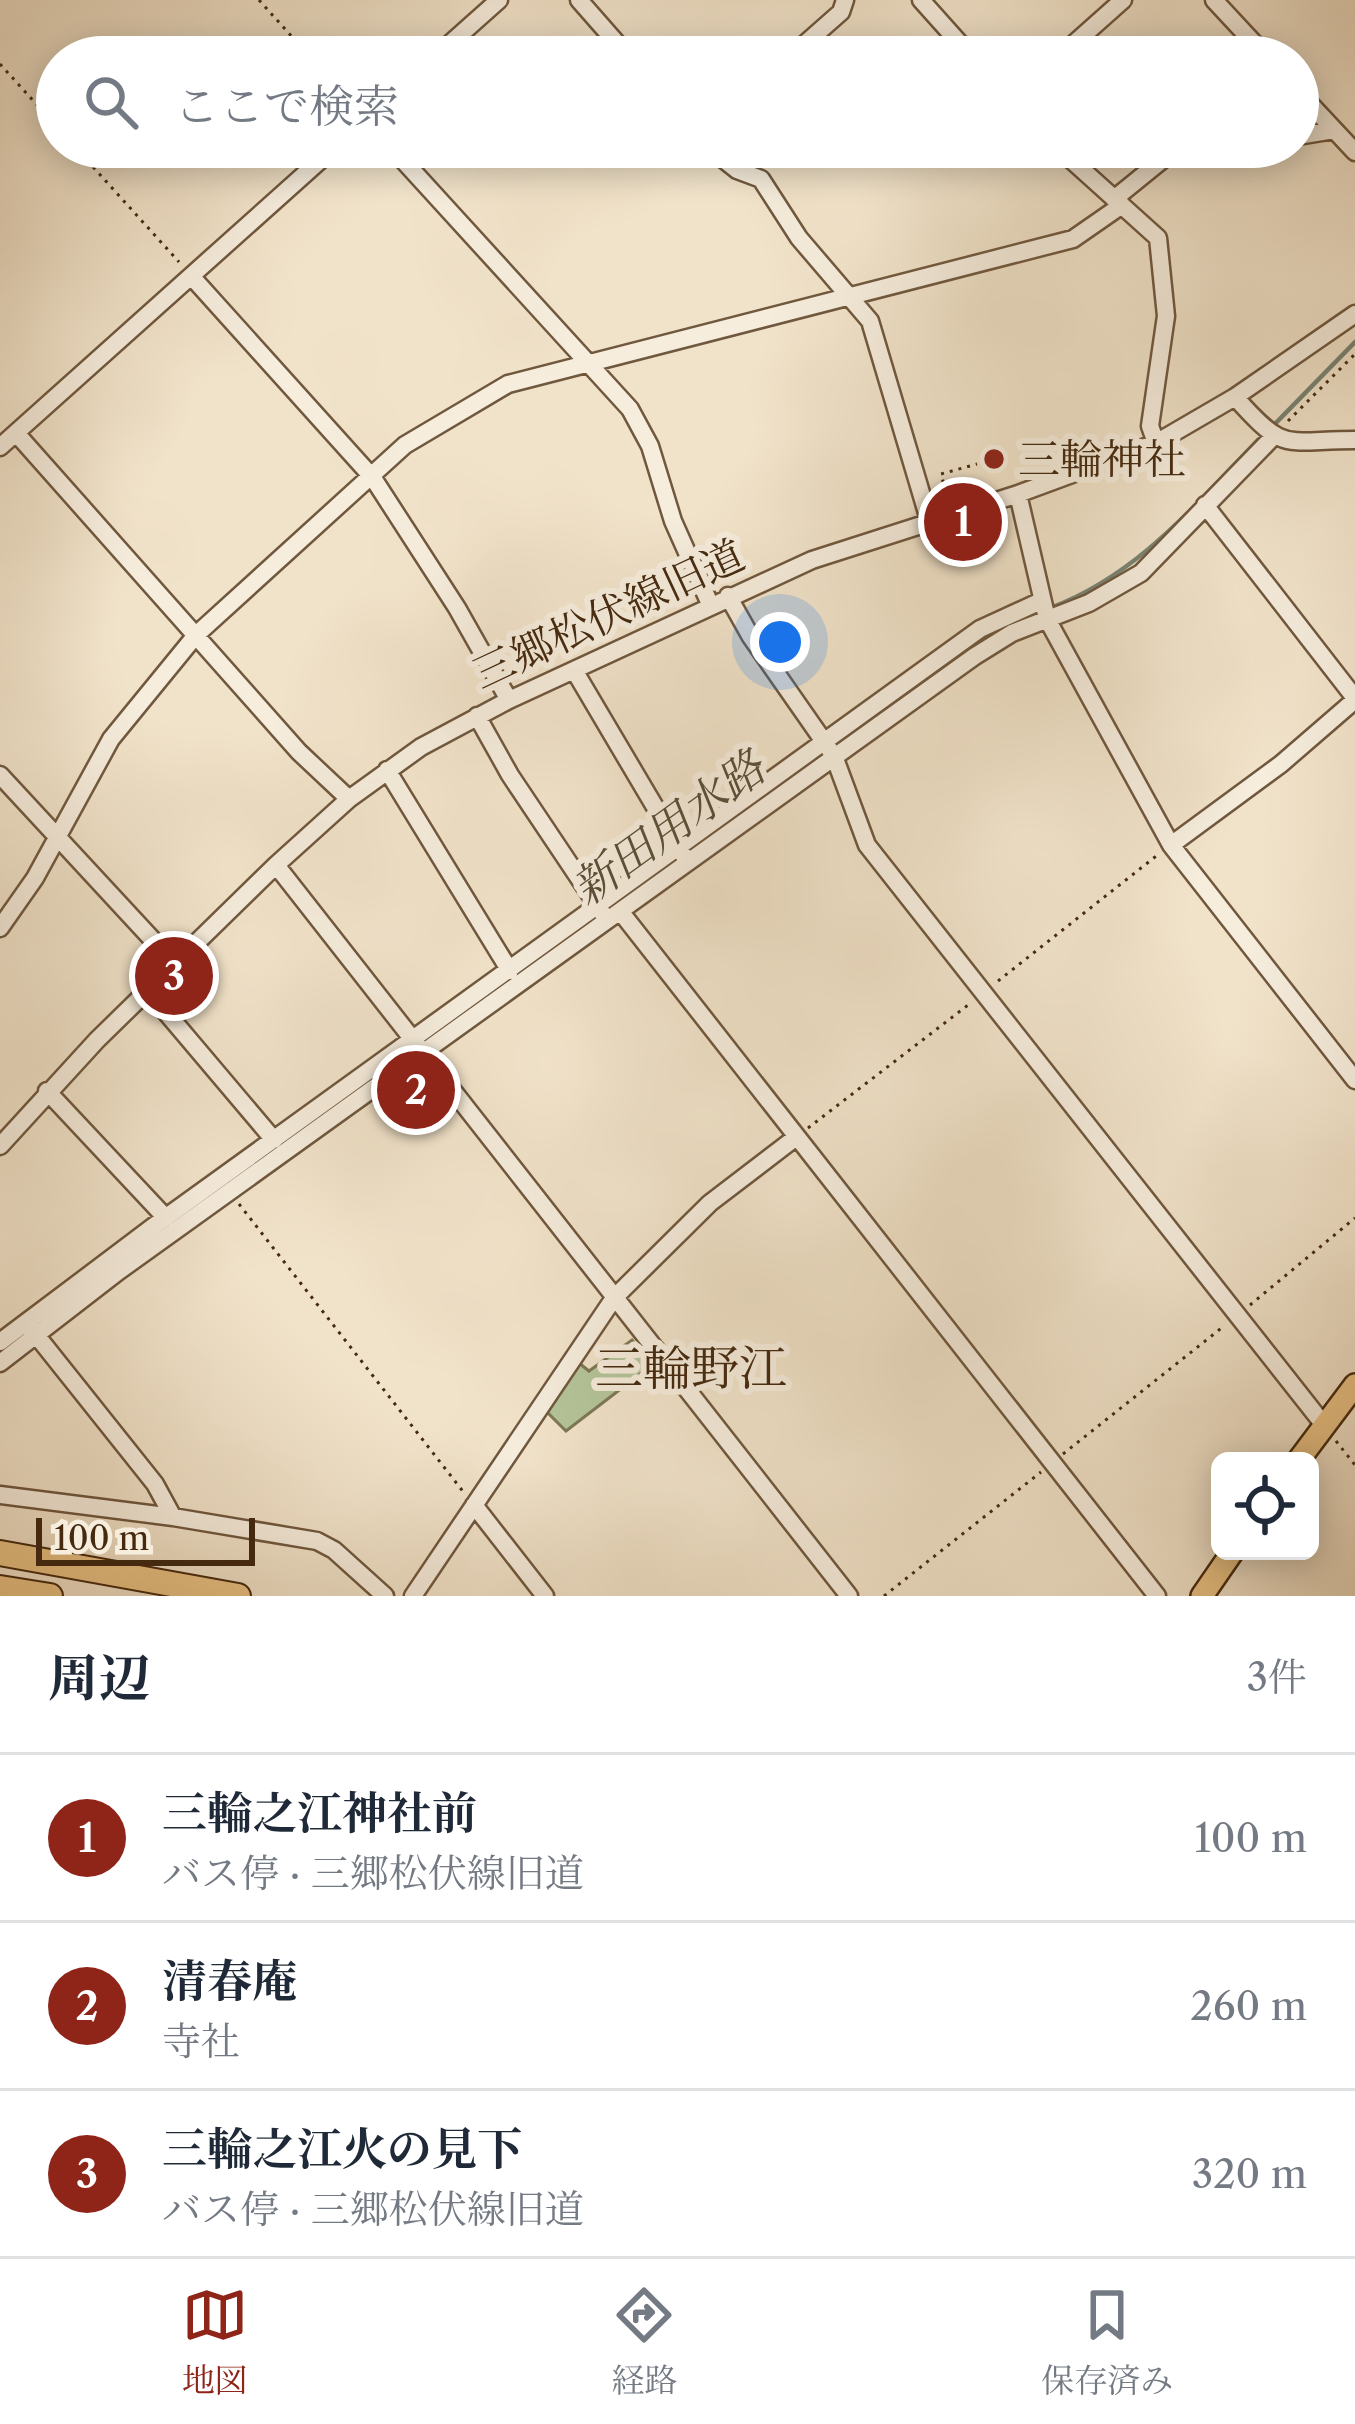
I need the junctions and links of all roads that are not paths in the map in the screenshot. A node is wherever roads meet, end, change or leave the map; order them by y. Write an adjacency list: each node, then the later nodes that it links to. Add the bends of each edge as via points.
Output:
1 (499, 0): 7 (street)
2 (579, 0): 8 (street)
3 (845, 0): 9 (street)
4 (921, 0): 10 (street)
5 (1123, 0): 11 (street)
6 (1214, 0): 12 (street)
7 (459, 36)
8 (611, 36)
9 (814, 36)
10 (953, 36)
11 (1083, 36)
12 (1247, 36)
13 (1319, 110): 14 (street)
14 (1342, 131): 15 (street)
15 (1355, 152)
16 (312, 168): 22 (street)
17 (411, 168): 25 (street)
18 (734, 168): 23 (street, via 760,179 799,238)
19 (1080, 168): 21 (street)
20 (1153, 168): 21 (street)
21 (1118, 202): 23 (street, via 1073,238); 30 (street, via 1158,238 1166,316 1150,426)
22 (192, 277): 28 (street); 32 (street)
23 (851, 294): 25 (street); 35 (street, via 870,321)
24 (1355, 314): 26 (street, 三郷松伏線旧道)
25 (588, 364): 32 (street, via 508,384 405,446); 37 (street, via 650,446)
26 (1235, 398): 27 (street); 30 (street, 三郷松伏線旧道)
27 (1267, 432): 29 (street, via 1285,442); 34 (street)
28 (16, 433): 31 (street); 39 (street)
29 (1355, 440)
30 (1156, 443): 33 (street, 三郷松伏線旧道)
31 (0, 447)
32 (373, 478): 39 (street); 42 (street)
33 (1018, 494): 35 (street, 三郷松伏線旧道); 38 (street)
34 (1205, 505): 38 (street, via 1126,583 1089,603); 41 (street)
35 (930, 523): 36 (street, 三郷松伏線旧道)
36 (728, 596): 37 (street, 三郷松伏線旧道); 44 (street)
37 (710, 604): 40 (street, 三郷松伏線旧道)
38 (1044, 610): 44 (street, via 980,629); 49 (street)
39 (196, 634): 47 (street); 48 (street, via 111,739)
40 (574, 670): 42 (street, 三郷松伏線旧道); 50 (street)
41 (1355, 699): 49 (street)
42 (509, 700): 43 (street, 三郷松伏線旧道)
43 (477, 716): 45 (street, 三郷松伏線旧道); 52 (street)
44 (829, 749): 50 (street); 69 (street, via 867,845)
45 (387, 770): 47 (street, 三郷松伏線旧道); 55 (street)
46 (0, 775): 48 (street)
47 (349, 800): 51 (street, 三郷松伏線旧道)
48 (57, 836): 53 (street); 54 (street)
49 (1171, 845): 58 (street)
50 (683, 855): 52 (street)
51 (276, 865): 54 (street, 三郷松伏線旧道); 57 (street)
52 (608, 912): 55 (street); 57 (street); 60 (street)
53 (0, 928)
54 (175, 964): 56 (street, 三郷松伏線旧道)
55 (510, 970): 57 (street)
56 (148, 991): 59 (street, 三郷松伏線旧道); 61 (street)
57 (417, 1046): 61 (street); 64 (street); 65 (street, via 230,1192)
58 (1355, 1080)
59 (47, 1091): 62 (street, 三郷松伏線旧道); 63 (street)
60 (795, 1138): 64 (street, via 710,1204); 83 (street)
61 (274, 1140): 63 (street)
62 (0, 1146)
63 (166, 1218): 65 (street)
64 (614, 1298): 72 (street); 82 (street)
65 (30, 1328): 66 (street); 67 (street); 73 (street)
66 (0, 1342)
67 (0, 1363)
68 (1355, 1385): 69 (main road)
69 (1324, 1425): 70 (main road)
70 (1304, 1452)
71 (0, 1495): 73 (street)
72 (474, 1505): 80 (street); 81 (street)
73 (173, 1517): 79 (street, via 317,1541)
74 (0, 1553): 78 (highway)
75 (1227, 1560): 84 (main road)
76 (0, 1588): 77 (highway)
77 (50, 1596)
78 (238, 1596)
79 (385, 1596)
80 (413, 1596)
81 (545, 1596)
82 (849, 1596)
83 (1157, 1596)
84 (1202, 1596)

